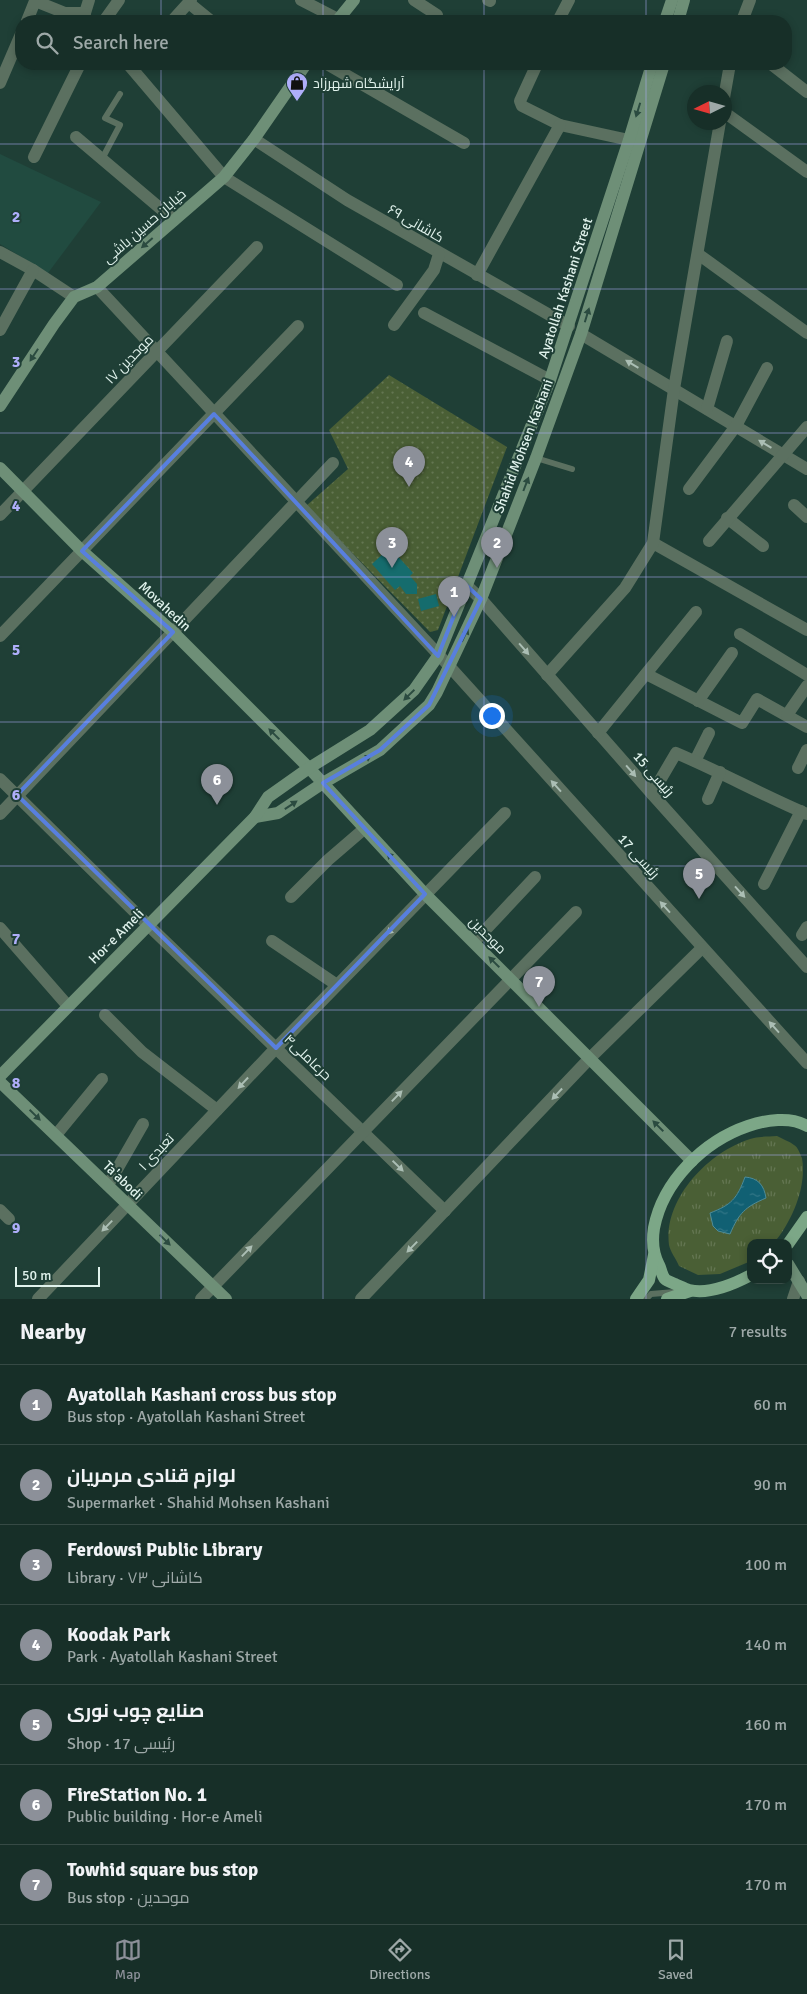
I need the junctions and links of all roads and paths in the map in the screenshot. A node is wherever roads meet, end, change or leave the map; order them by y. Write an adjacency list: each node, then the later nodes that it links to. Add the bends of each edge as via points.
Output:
1 (89, 0): 13 (street)
2 (119, 0): 14 (street)
3 (301, 0): 17 (street)
4 (354, 0): 18 (main road)
5 (414, 0): 19 (street)
6 (569, 0): 20 (street)
7 (672, 0): 21 (main road)
8 (684, 0): 22 (main road)
9 (750, 0): 23 (street)
10 (190, 2): 15 (street); 16 (street)
11 (29, 15): 12 (street, via 35,1)
12 (76, 15)
13 (87, 15)
14 (108, 15)
15 (178, 15)
16 (204, 15)
17 (328, 15)
18 (341, 15)
19 (437, 15)
20 (561, 15)
21 (667, 15)
22 (680, 15)
23 (744, 15)
24 (15, 48): 34 (street)
25 (77, 70): 45 (street)
26 (135, 70): 48 (street)
27 (302, 70): 42 (main road, خیابان حسین باشی)
28 (337, 70): 44 (street)
29 (534, 70): 39 (street, via 520,101 522,106)
30 (650, 70): 43 (main road, Ayatollah Kashani Street, one-way to 43)
31 (662, 70): 65 (main road, Shahid Mohsen Kashani, one-way to 31)
32 (729, 70): 35 (street)
33 (780, 70): 36 (street)
34 (0, 83)
35 (726, 85)
36 (807, 92)
37 (120, 94): 46 (lane, via 105,118 120,125)
38 (732, 118): 47 (street)
39 (560, 125): 43 (street); 55 (street)
40 (719, 130): 53 (street)
41 (76, 137): 46 (street)
42 (254, 139): 48 (main road, خیابان حسین باشی); 52 (street, کاشانی ۶۹, via 347,200)
43 (629, 140): 62 (main road, Ayatollah Kashani Street)
44 (464, 143)
45 (34, 157)
46 (102, 159): 49 (street)
47 (807, 172)
48 (224, 177): 49 (main road, خیابان حسین باشی); 56 (street)
49 (174, 220): 57 (main road, خیابان حسین باشی, one-way to 57)
50 (257, 247): 67 (street, موحدین ۱۷)
51 (0, 252): 54 (street)
52 (439, 254): 55 (street, کاشانی ۶۹); 60 (street, via 434,270)
53 (698, 254): 64 (street); 70 (street)
54 (33, 270): 58 (street); 63 (street)
55 (477, 275): 62 (street, کاشانی ۶۹)
56 (397, 285)
57 (97, 287): 58 (main road, خیابان حسین باشی); 67 (street, رئیسی 17)
58 (74, 297): 71 (main road, خیابان حسین باشی, one-way to 71)
59 (424, 313): 69 (street)
60 (394, 325)
61 (298, 326): 73 (street)
62 (569, 326): 65 (main road); 69 (main road, Ayatollah Kashani Street)
63 (0, 330)
64 (807, 333)
65 (581, 334): 70 (street, one-way to 65); 77 (main road, Shahid Mohsen Kashani)
66 (727, 341): 72 (street)
67 (157, 352): 73 (street, رئیسی 17); 83 (street, موحدین ۱۷)
68 (767, 368): 74 (street)
69 (550, 380): 93 (main road, Ayatollah Kashani Street)
70 (674, 389): 72 (street); 90 (street)
71 (0, 406)
72 (707, 409): 74 (street)
73 (214, 414): 84 (street, رئیسی 17); 92 (street)
74 (736, 426): 76 (street, one-way to 74); 82 (street)
75 (807, 427): 76 (street)
76 (784, 455): 81 (street); 88 (street)
77 (536, 458): 80 (lane); 94 (main road, Shahid Mohsen Kashani, one-way to 77)
78 (334, 463): 84 (street)
79 (0, 468): 83 (main road, Movahedin)
80 (572, 468)
81 (807, 469)
82 (689, 489)
83 (23, 492): 86 (street, موحدین ۱۷); 92 (main road, Movahedin)
84 (297, 502): 97 (street); 101 (street, رئیسی 17)
85 (794, 505): 87 (street)
86 (0, 515)
87 (807, 517)
88 (728, 518): 89 (street); 91 (street)
89 (709, 540)
90 (653, 543): 96 (street); 103 (street, via 625,588)
91 (763, 546)
92 (82, 551): 97 (main road, Movahedin); 99 (street)
93 (466, 585): 94 (street, رئیسی 15); 101 (main road, Ayatollah Kashani Street)
94 (481, 599): 102 (main road, Shahid Mohsen Kashani, one-way to 94); 103 (street, رئیسی 15, one-way to 103)
95 (696, 612): 104 (street)
96 (807, 630)
97 (172, 632): 114 (main road, Movahedin, one-way to 97); 120 (street)
98 (740, 634): 105 (street)
99 (0, 636)
100 (732, 652): 107 (street)
101 (438, 656): 102 (street, رئیسی 17); 114 (main road, one-way to 114, via 414,690 370,730)
102 (450, 667): 118 (main road, Shahid Mohsen Kashani, one-way to 102, via 380,750 429,705); 136 (street, رئیسی 17, one-way to 102)
103 (547, 674): 110 (street, رئیسی 15)
104 (646, 674): 107 (street); 110 (street)
105 (807, 675)
106 (807, 686): 108 (street)
107 (698, 701): 108 (street, via 742,723 757,699)
108 (787, 715): 109 (street)
109 (807, 727)
110 (598, 733): 119 (street, رئیسی 15, one-way to 119)
111 (709, 733): 113 (street)
112 (807, 750): 115 (street)
113 (695, 761): 116 (street); 119 (street, via 676,753)
114 (309, 768): 118 (main road, موحدین); 125 (main road, Hor-e Ameli, via 268,797)
115 (798, 768)
116 (720, 772): 121 (street); 123 (street)
117 (0, 779): 120 (street, حرعاملی۴)
118 (323, 783): 125 (main road, one-way to 118, via 278,813); 126 (main road, موحدین)
119 (652, 794): 137 (street, رئیسی 15, one-way to 137)
120 (17, 796): 124 (street); 132 (street, حرعاملی۴)
121 (708, 798)
122 (505, 813): 129 (street, تعبدی ۱)
123 (804, 813): 128 (street)
124 (0, 814)
125 (255, 817): 132 (main road, Hor-e Ameli)
126 (364, 829): 129 (main road, موحدین, one-way to 126); 130 (street)
127 (535, 877): 135 (street)
128 (764, 884)
129 (426, 894): 135 (main road, موحدین); 139 (street, تعبدی ۱, one-way to 139)
130 (291, 896)
131 (576, 912): 138 (street)
132 (148, 925): 140 (main road, Hor-e Ameli); 142 (street, حرعاملی۴)
133 (0, 928): 140 (street)
134 (272, 941): 139 (street)
135 (474, 942): 138 (main road, موحدین, one-way to 135)
136 (702, 948): 143 (street); 144 (street, رئیسی 17, one-way to 136)
137 (807, 967)
138 (510, 978): 143 (main road, موحدین); 151 (street, one-way to 138)
139 (337, 985): 142 (street, تعبدی ۱)
140 (68, 1006): 145 (main road, Hor-e Ameli)
141 (105, 1015): 148 (street, via 142,1052)
142 (276, 1048): 148 (street, تعبدی ۱, one-way to 148); 151 (street, حرعاملی۴)
143 (590, 1058): 153 (main road, موحدین, one-way to 143); 156 (street, one-way to 156)
144 (807, 1063)
145 (0, 1076)
146 (102, 1079): 152 (street)
147 (0, 1082): 152 (main road, Ta'abodi, one-way to 152)
148 (217, 1110): 155 (street, تعبدی ۱)
149 (805, 1121): 153 (main road, via 759,1122 719,1139)
150 (143, 1124): 154 (street)
151 (363, 1132): 156 (street, حرعاملی۴, one-way to 156); 163 (street, one-way to 151)
152 (56, 1135): 154 (main road, Ta'abodi)
153 (692, 1161): 159 (main road, via 662,1206 654,1229)
154 (108, 1185): 155 (main road, Ta'abodi)
155 (128, 1204): 163 (main road, Ta'abodi, one-way to 163); 166 (street, تعبدی ۱, one-way to 166)
156 (445, 1211): 169 (street, one-way to 169)
157 (807, 1217): 158 (main road)
158 (792, 1239)
159 (654, 1255): 164 (main road, via 665,1279); 170 (main road, via 649,1280)
160 (792, 1270): 162 (main road)
161 (747, 1277): 164 (main road, via 716,1290)
162 (799, 1281): 165 (main road); 173 (street)
163 (213, 1286): 167 (street); 168 (main road, Ta'abodi)
164 (690, 1291): 171 (lane, via 651,1294); 172 (main road)
165 (807, 1295)
166 (38, 1299)
167 (201, 1299)
168 (226, 1299)
169 (362, 1299)
170 (636, 1299)
171 (646, 1299)
172 (667, 1299)
173 (793, 1299)

